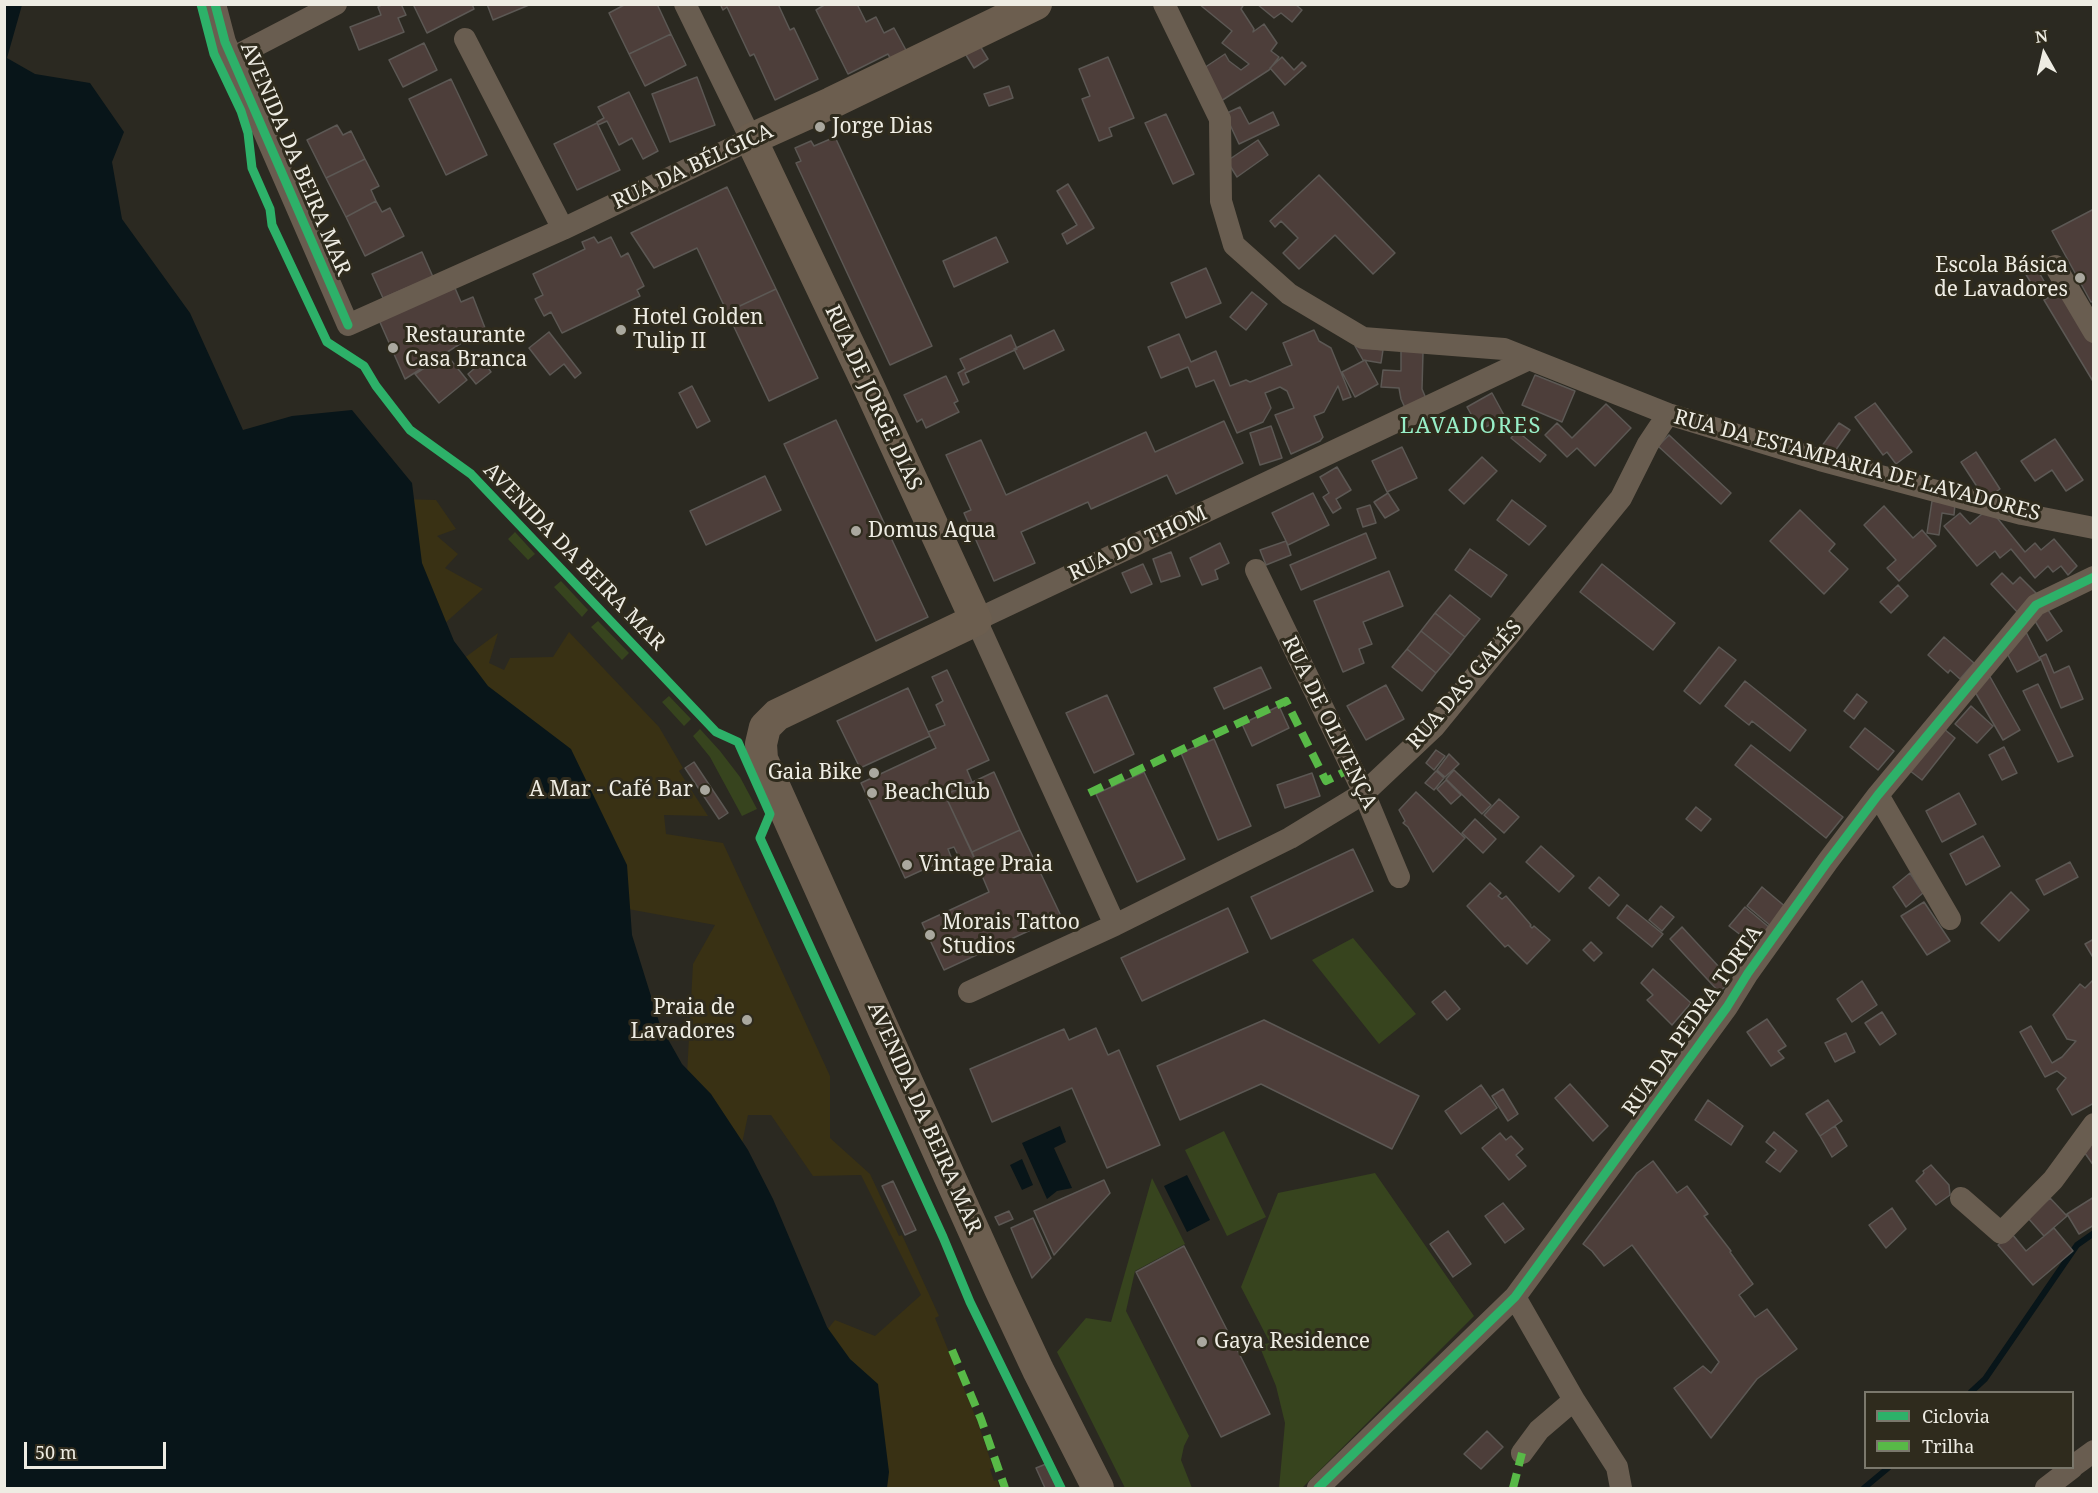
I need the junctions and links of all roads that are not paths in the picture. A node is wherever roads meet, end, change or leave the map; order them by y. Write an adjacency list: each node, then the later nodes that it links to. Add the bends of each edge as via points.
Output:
1 (215, 4): 7 (street, AVENIDA DA BEIRA MAR)
2 (336, 4): 7 (street)
3 (685, 4): 8 (street, RUA DE JORGE DIAS)
4 (1036, 4): 8 (main road, RUA DA BÉLGICA)
5 (1164, 4): 13 (street, RUA DA ESTAMPARIA DE LAVADORES, via 1220,119 1221,201 1234,245 1289,294 1363,338 1504,349)
6 (465, 39): 9 (street)
7 (232, 58): 11 (street, AVENIDA DA BEIRA MAR)
8 (751, 139): 9 (street, RUA DA BÉLGICA); 18 (main road, RUA DE JORGE DIAS)
9 (563, 228): 11 (street, RUA DA BÉLGICA)
10 (2055, 266): 12 (street)
11 (348, 325)
12 (2094, 332)
13 (1529, 358): 14 (street, RUA DA ESTAMPARIA DE LAVADORES); 18 (street, RUA DO THOM)
14 (1668, 414): 15 (street, RUA DA ESTAMPARIA DE LAVADORES, via 1820,460 2022,514); 20 (street, RUA DAS GALÉS, via 1621,498 1434,727)
15 (2094, 528)
16 (1256, 570): 20 (street, RUA DE OLIVENÇA)
17 (2094, 577): 21 (street, RUA DA PEDRA TORTA, via 2036,605)
18 (976, 620): 19 (main road, RUA DO THOM, via 777,715 765,728); 24 (street, RUA DE JORGE DIAS)
19 (761, 744): 34 (main road, AVENIDA DA BEIRA MAR, via 762,759 1000,1289)
20 (1364, 793): 22 (street, RUA DE OLIVENÇA); 24 (street, RUA DAS GALÉS, via 1290,838)
21 (1878, 795): 23 (street); 28 (street, RUA DA PEDRA TORTA)
22 (1399, 877)
23 (1950, 919)
24 (1115, 925): 25 (street, RUA DAS GALÉS)
25 (969, 992)
26 (2094, 1124): 27 (street, via 2053,1180 2001,1233)
27 (1961, 1198)
28 (1515, 1297): 29 (street); 35 (street, RUA DA PEDRA TORTA)
29 (1574, 1400): 31 (street, via 1539,1430); 36 (street, via 1617,1467)
30 (2094, 1451): 32 (street)
31 (1522, 1453)
32 (2074, 1466)
33 (2070, 1469): 37 (street)
34 (1098, 1488)
35 (1318, 1488)
36 (1622, 1488)
37 (2046, 1488)

